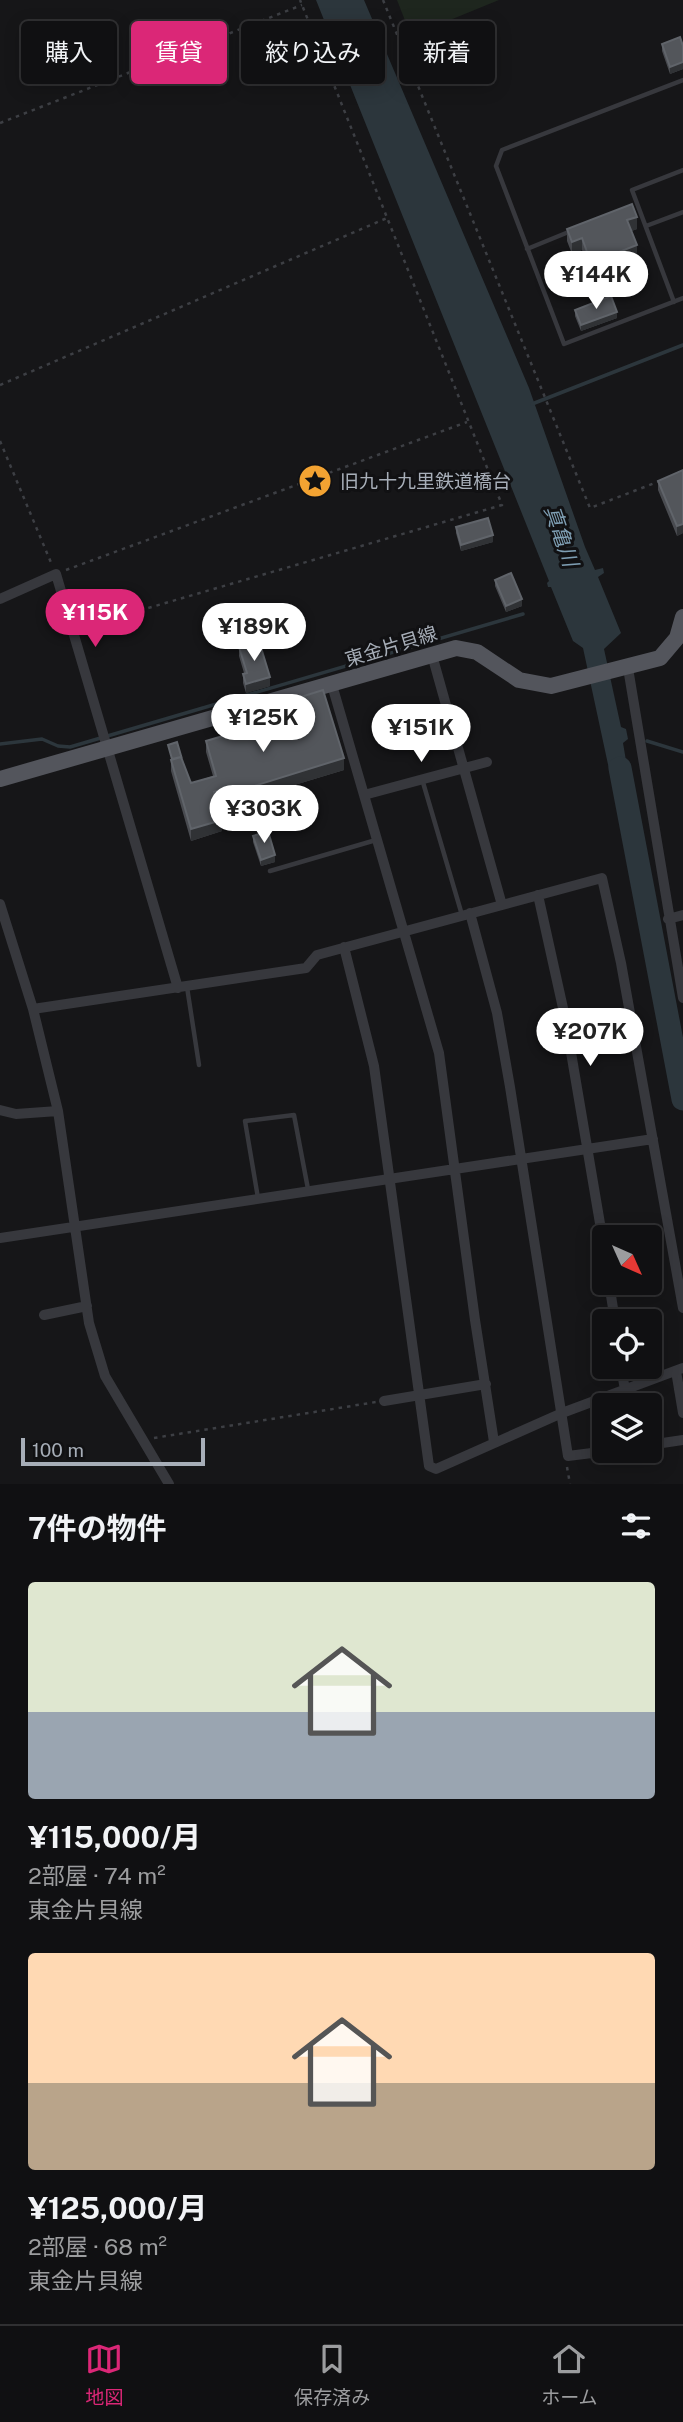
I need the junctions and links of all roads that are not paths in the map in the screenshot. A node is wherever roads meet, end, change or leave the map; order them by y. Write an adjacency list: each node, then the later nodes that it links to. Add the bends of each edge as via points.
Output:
1 (683, 80): 8 (lane, via 502,150 498,175)
2 (683, 170): 3 (lane, via 632,190)
3 (637, 205): 4 (lane); 6 (lane)
4 (625, 210)
5 (683, 212): 6 (lane)
6 (646, 226): 10 (lane)
7 (576, 229): 8 (lane)
8 (527, 248): 10 (lane, via 564,344)
9 (683, 298): 10 (lane)
10 (674, 302)
11 (0, 599): 16 (street, via 56,574)
12 (683, 617): 14 (main road, 東金片貝線, via 668,651)
13 (432, 655): 14 (main road, 東金片貝線, via 468,649 519,680 551,686); 15 (main road, 東金片貝線); 18 (street)
14 (628, 668): 29 (street)
15 (332, 685): 16 (main road, 東金片貝線); 21 (street)
16 (105, 740): 19 (main road, 東金片貝線); 32 (street)
17 (486, 762): 18 (street)
18 (464, 768): 20 (street); 26 (street)
19 (0, 779)
20 (422, 779): 21 (street); 27 (lane)
21 (364, 795): 22 (street)
22 (377, 840): 23 (lane); 30 (street)
23 (270, 871)
24 (538, 895): 26 (street); 38 (street, via 602,878); 39 (street)
25 (0, 904): 34 (street)
26 (502, 905): 27 (street)
27 (466, 914): 30 (street); 40 (street, via 496,1013)
28 (683, 915): 29 (street)
29 (668, 919): 33 (street)
30 (404, 931): 31 (street); 41 (street, via 439,1053)
31 (344, 947): 32 (street, via 317,955 306,968); 42 (street, via 374,1066)
32 (183, 987): 34 (street); 35 (lane)
33 (683, 998)
34 (33, 1009): 37 (street)
35 (199, 1065)
36 (0, 1110): 37 (street, via 16,1114)
37 (58, 1111): 46 (street)
38 (653, 1139): 39 (street); 49 (street)
39 (588, 1148): 40 (street); 45 (street)
40 (522, 1158): 41 (street); 57 (street)
41 (456, 1168): 42 (street); 53 (street)
42 (390, 1177): 43 (street); 55 (street)
43 (309, 1190): 44 (street); 44 (lane, via 294,1115 245,1121)
44 (258, 1198): 46 (street)
45 (600, 1225)
46 (76, 1226): 47 (street); 48 (street)
47 (0, 1238)
48 (87, 1306): 50 (street); 63 (street, via 105,1376)
49 (683, 1308)
50 (44, 1315)
51 (680, 1370): 54 (street); 58 (street)
52 (623, 1379): 54 (street)
53 (486, 1384): 55 (street); 60 (street)
54 (625, 1390): 57 (street)
55 (420, 1395): 56 (street); 60 (street, via 429,1466 436,1468)
56 (384, 1401)
57 (562, 1413): 60 (street); 62 (street, via 568,1456)
58 (683, 1413)
59 (683, 1440): 61 (street)
60 (494, 1442)
61 (662, 1443)
62 (592, 1453)
63 (169, 1484)

